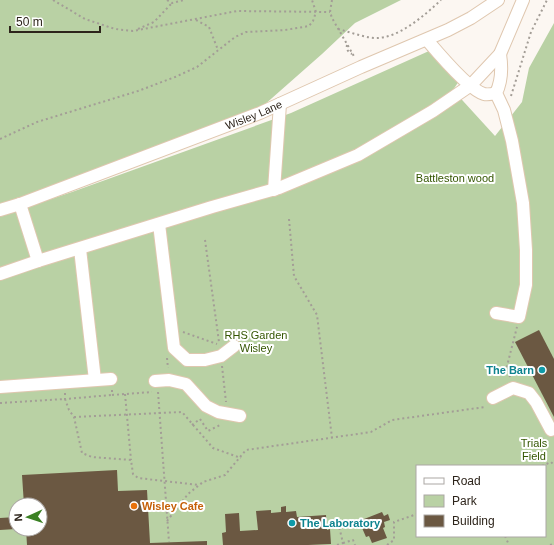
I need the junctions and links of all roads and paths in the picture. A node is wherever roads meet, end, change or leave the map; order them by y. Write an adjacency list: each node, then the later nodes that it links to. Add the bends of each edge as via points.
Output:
1 (53, 0): 15 (path, via 85,19)
2 (167, 0): 10 (path)
3 (184, 0): 10 (path)
4 (312, 0): 11 (path)
5 (332, 0): 12 (path)
6 (441, 0): 16 (path)
7 (498, 0): 18 (street, Wisley Lane, via 471,18)
8 (523, 0): 20 (street)
9 (547, 0): 25 (path, via 530,32)
10 (172, 3): 15 (path, via 154,22)
11 (316, 12): 12 (path); 13 (path, via 237,11); 19 (path, via 309,26 246,32)
12 (330, 12): 14 (path)
13 (195, 20): 15 (path); 19 (path, via 209,27)
14 (338, 29): 16 (path, via 376,38); 21 (path)
15 (133, 32)
16 (394, 35): 17 (path)
17 (390, 38)
18 (427, 40): 21 (street, Wisley Lane); 22 (street)
19 (218, 51): 26 (path, via 175,77 38,122)
20 (500, 54): 22 (street); 23 (street, via 501,74)
21 (361, 67): 24 (street, Wisley Lane)
22 (471, 85): 23 (street, via 483,94); 27 (street, via 434,111 358,155)
23 (496, 93): 25 (street)
24 (280, 104): 27 (street); 28 (street, Wisley Lane)
25 (505, 114): 37 (street, via 524,203 526,285)
26 (0, 139)
27 (274, 190): 31 (street)
28 (20, 204): 29 (street, Wisley Lane); 34 (street)
29 (0, 210)
30 (288, 219): 60 (path, via 294,276 317,315)
31 (159, 224): 33 (street); 38 (street)
32 (205, 240): 38 (path, via 220,346 184,332)
33 (80, 249): 34 (street); 42 (street)
34 (38, 261): 35 (street)
35 (0, 274)
36 (496, 314): 37 (street)
37 (519, 316): 45 (path, via 507,366)
38 (172, 334): 40 (street, via 174,348 187,360 205,360)
39 (234, 346): 40 (street)
40 (221, 356): 55 (path)
41 (111, 378): 42 (street); 48 (path)
42 (95, 380): 44 (street)
43 (157, 386): 46 (path); 47 (path); 52 (path); 55 (street, via 170,380 186,384 206,406 218,412)
44 (0, 387)
45 (513, 388): 50 (street); 59 (street, via 529,393)
46 (163, 392)
47 (125, 394): 48 (path); 54 (path)
48 (112, 395): 49 (path)
49 (65, 399): 51 (path); 56 (path)
50 (491, 402): 60 (path, via 392,420 371,432)
51 (0, 404)
52 (160, 414): 54 (path); 58 (path, via 182,412); 65 (path)
53 (196, 414): 57 (path)
54 (127, 415): 56 (path); 62 (path)
55 (234, 415): 57 (path, via 208,431)
56 (74, 417): 62 (path, via 82,453)
57 (200, 420): 58 (path)
58 (192, 425): 61 (path, via 213,448)
59 (551, 430)
60 (332, 438): 61 (path, via 246,450)
61 (241, 458): 66 (path, via 225,475)
62 (131, 460): 65 (path, via 133,474 138,478)
63 (544, 465): 64 (path, via 551,462)
64 (554, 465)
65 (165, 482): 66 (path); 69 (path)
66 (199, 485): 69 (path, via 188,494)
67 (416, 514): 75 (path, via 394,522 394,540)
68 (337, 518): 71 (path)
69 (167, 520): 70 (path)
70 (169, 542)
71 (343, 544): 73 (path); 74 (path, via 354,540)
72 (554, 544): 76 (path)
73 (337, 545)
74 (355, 545)
75 (387, 545)
76 (550, 545)

